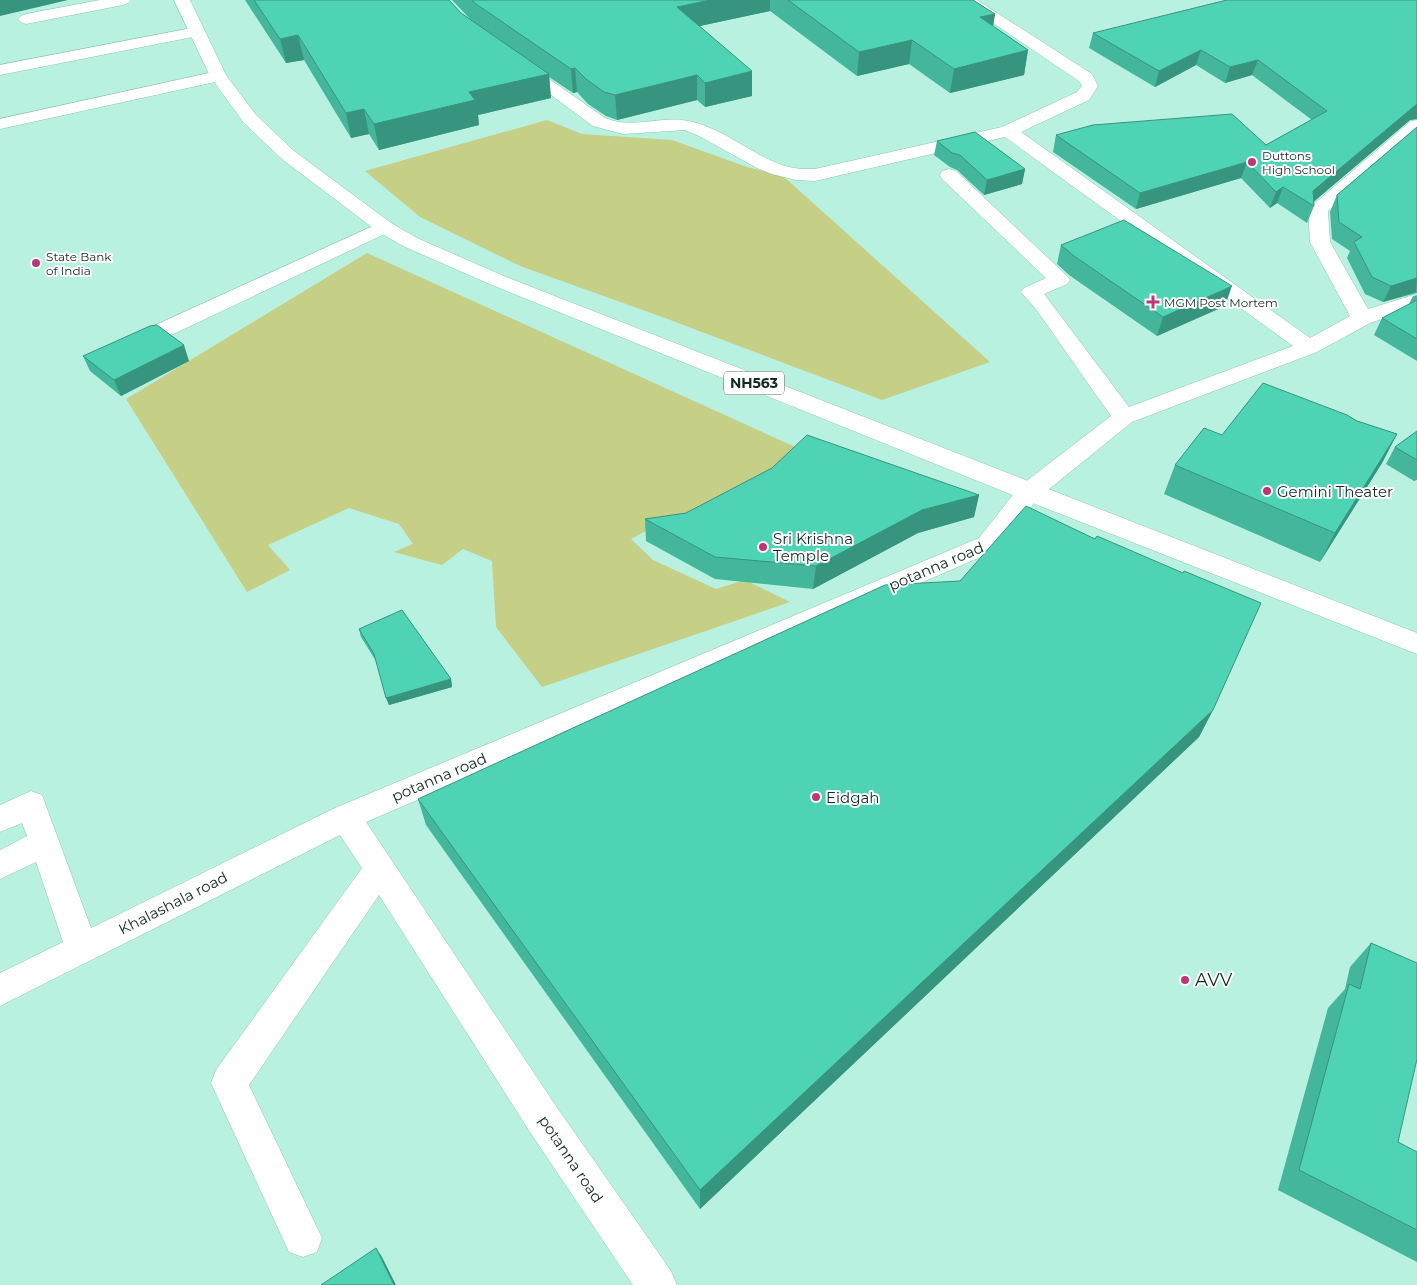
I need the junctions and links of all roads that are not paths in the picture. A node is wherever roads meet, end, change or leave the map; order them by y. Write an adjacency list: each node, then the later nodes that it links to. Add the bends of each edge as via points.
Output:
1 (123, 0): 4 (main road)
2 (182, 0): 5 (main road, NH563)
3 (979, 3): 11 (main road, via 1086,78 1090,86 1083,96)
4 (26, 19)
5 (197, 32): 7 (main road); 8 (main road, NH563)
6 (504, 55): 11 (main road, via 611,128 687,125 704,131 760,164 801,176)
7 (0, 70)
8 (218, 76): 9 (main road); 13 (main road, NH563, via 250,119 288,155)
9 (0, 124)
10 (1417, 125): 15 (main road, via 1318,210 1320,242)
11 (1008, 131): 17 (main road)
12 (949, 175): 20 (main road, via 1060,280 1031,292)
13 (384, 227): 16 (main road); 21 (main road, NH563, via 410,242 499,281)
14 (1414, 304): 15 (main road, potanna road)
15 (1362, 318): 17 (main road, potanna road)
16 (157, 333)
17 (1309, 347): 18 (main road, potanna road)
18 (1238, 375): 19 (main road); 20 (main road, potanna road)
19 (1262, 390)
20 (1124, 417): 21 (main road, potanna road)
21 (1029, 492): 22 (main road, NH563); 23 (main road, potanna road, via 988,544)
22 (1417, 644)
23 (346, 816): 27 (main road, potanna road); 28 (main road, Khalashala road)
24 (0, 819): 25 (main road, via 32,804)
25 (45, 842): 26 (main road); 28 (main road)
26 (0, 865)
27 (380, 868): 30 (main road, via 229,1083); 31 (main road, potanna road, via 543,1119)
28 (82, 949): 29 (main road, Khalashala road)
29 (0, 990)
30 (303, 1238)
31 (657, 1285)

